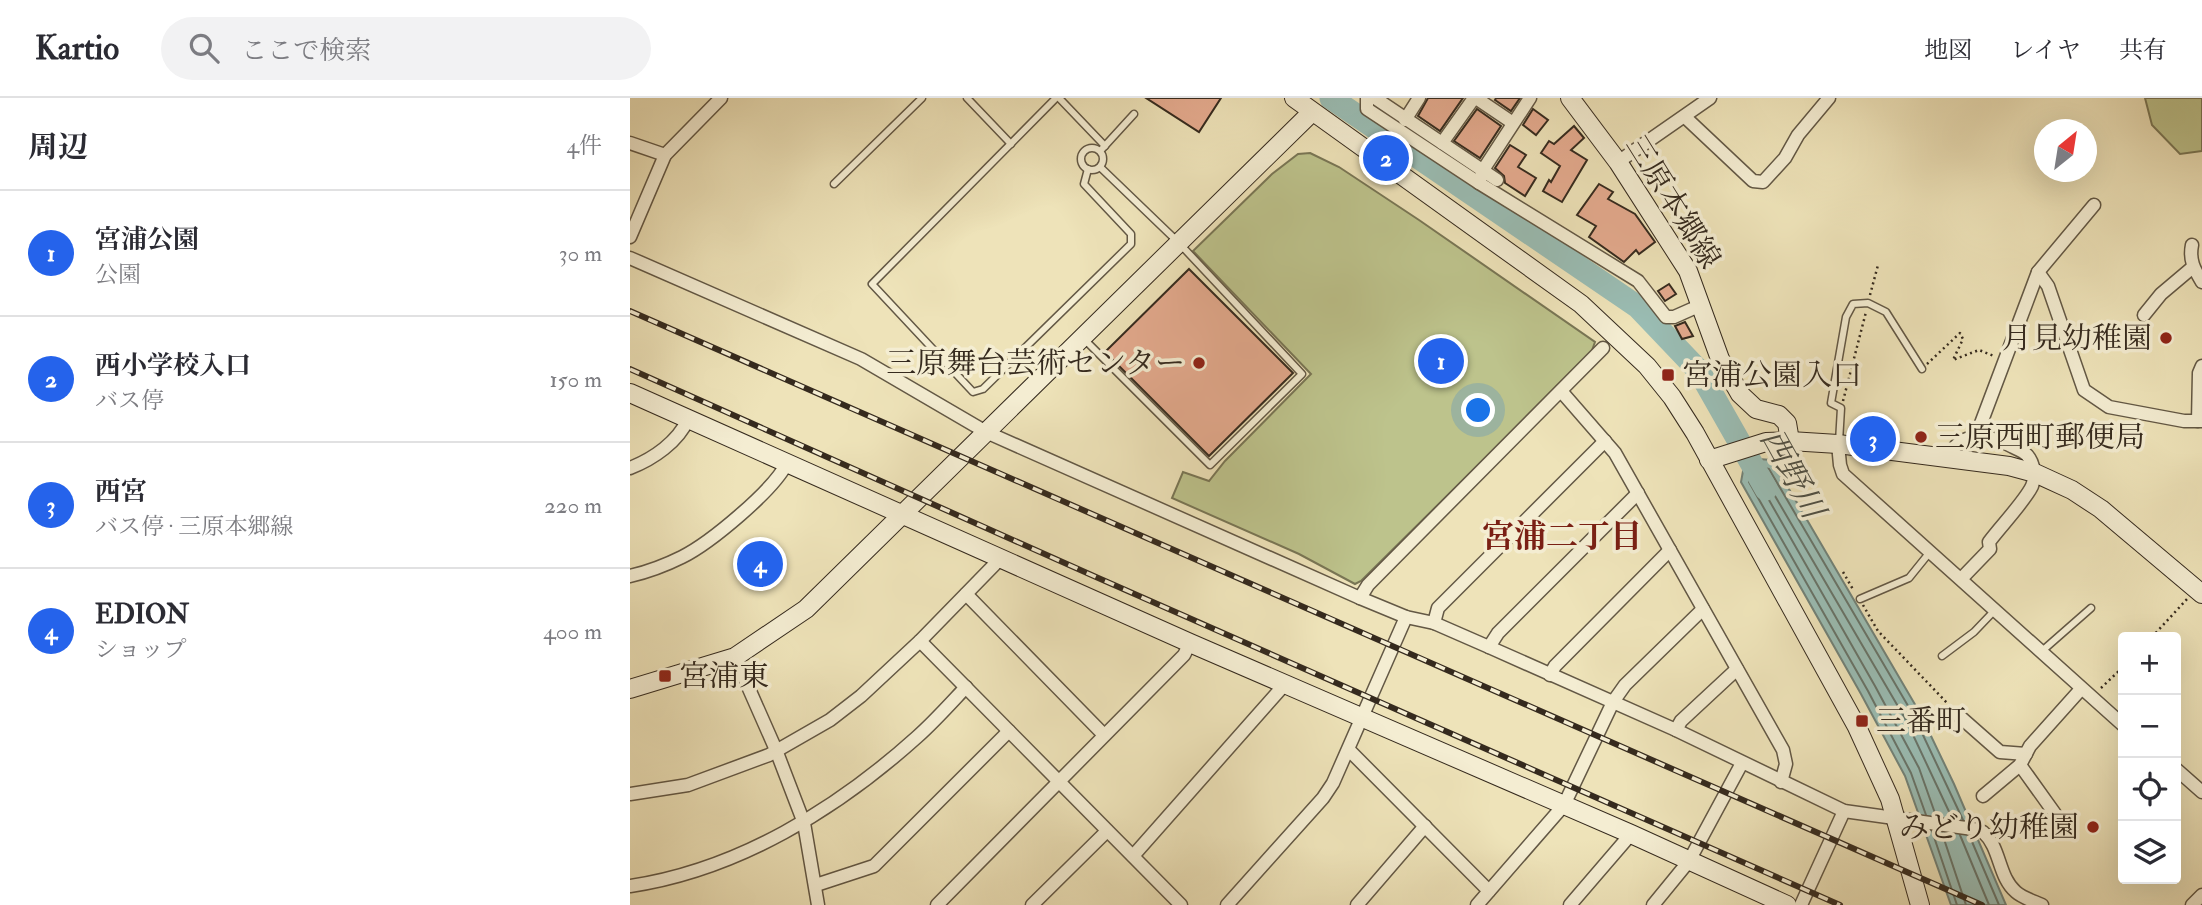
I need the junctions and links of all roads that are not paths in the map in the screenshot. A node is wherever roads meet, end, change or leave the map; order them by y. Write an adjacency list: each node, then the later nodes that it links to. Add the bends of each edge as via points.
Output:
1 (721, 98): 24 (street)
2 (922, 98): 30 (lane)
3 (967, 98): 21 (lane)
4 (1058, 98): 21 (lane); 22 (lane)
5 (1294, 98): 14 (street)
6 (1367, 98): 18 (street, via 1367,108)
7 (1375, 98): 18 (street)
8 (1419, 98): 18 (street)
9 (1475, 98): 17 (street); 20 (street)
10 (1530, 98): 17 (street)
11 (1570, 98): 25 (street, 三原本郷線)
12 (1710, 98): 16 (street)
13 (1829, 98): 16 (street, via 1763,182 1753,181)
14 (1311, 113): 33 (street); 55 (street, via 1581,304 1647,366 1672,397)
15 (1134, 114): 22 (lane)
16 (1685, 117): 25 (street)
17 (1513, 123): 28 (street)
18 (1403, 125): 20 (street); 23 (street); 28 (street)
19 (630, 143): 24 (street)
20 (1442, 143): 28 (street)
21 (1012, 144): 27 (lane, via 872,284 973,392 984,389 1131,244 1131,234 1084,184)
22 (1103, 148): 26 (lane); 27 (lane, via 1088,148 1082,154)
23 (1384, 154)
24 (665, 155): 32 (street)
25 (1618, 162): 39 (street, 三原本郷線, via 1688,271)
26 (1100, 167): 27 (lane); 33 (lane)
27 (1088, 169)
28 (1481, 176): 29 (street); 39 (street, via 1637,281 1666,317)
29 (1497, 180)
30 (834, 184)
31 (2094, 205): 37 (street)
32 (630, 237)
33 (1178, 242): 41 (street); 41 (lane, via 1302,373 1210,465)
34 (2192, 245): 36 (street)
35 (630, 258): 49 (street, via 861,359)
36 (2193, 267): 38 (street); 40 (street)
37 (2038, 272): 48 (street, via 2048,286 2084,390 2109,407); 50 (street)
38 (2202, 282)
39 (1701, 305): 51 (street, 三原本郷線, via 1720,359 1740,394 1756,408 1779,415 1787,423)
40 (2144, 315)
41 (1082, 337): 49 (street)
42 (1603, 348): 45 (street)
43 (2202, 366): 48 (street)
44 (1922, 369): 53 (lane, via 1886,312 1868,303 1853,304 1846,317 1832,403 1840,408)
45 (1561, 391): 52 (street); 68 (street)
46 (630, 393): 47 (street)
47 (688, 419): 56 (street); 57 (street, via 682,433 666,447)
48 (2200, 421)
49 (986, 432): 60 (street); 68 (street)
50 (1979, 436): 54 (street, via 1953,447); 58 (street, via 2008,444 2028,456)
51 (1790, 440): 53 (street); 55 (street, via 1766,442)
52 (1605, 441): 59 (street); 74 (street, via 1438,608)
53 (1838, 444): 54 (street); 62 (street, via 1843,474)
54 (1949, 457): 58 (street)
55 (1709, 460): 106 (street, via 1857,727)
56 (787, 463): 60 (street); 64 (street, via 780,477 738,517 684,556)
57 (630, 468)
58 (2035, 473): 65 (street, via 2032,486 1989,542 1990,549); 66 (street, via 2101,509)
59 (1638, 493): 61 (street); 77 (street)
60 (902, 514): 63 (street); 80 (street, via 806,609)
61 (1670, 550): 71 (street); 82 (street)
62 (1930, 552): 65 (street); 69 (lane, via 1909,578)
63 (1001, 558): 67 (street); 76 (street)
64 (630, 576)
65 (1962, 578): 72 (street)
66 (2200, 587)
67 (966, 594): 75 (street); 93 (street)
68 (1360, 598): 73 (street)
69 (1860, 599)
70 (2091, 608): 78 (lane)
71 (1703, 609): 81 (street); 87 (street, via 1625,685)
72 (1995, 610): 78 (street); 79 (lane)
73 (1406, 617): 74 (street); 89 (street)
74 (1434, 623): 77 (street)
75 (920, 641): 84 (street); 94 (street, via 830,720)
76 (1190, 643): 83 (street); 93 (street, via 1184,655)
77 (1489, 647): 82 (street)
78 (2042, 651): 86 (street)
79 (1942, 656)
80 (735, 657): 85 (street); 94 (street)
81 (1737, 669): 91 (street); 100 (street, via 1783,750 1786,764)
82 (1550, 675): 87 (street)
83 (1285, 684): 89 (street); 112 (street)
84 (965, 687): 92 (street); 108 (street, via 919,736)
85 (630, 689)
86 (2081, 689): 90 (street); 96 (street)
87 (1614, 702): 91 (street); 104 (street)
88 (1958, 715): 96 (street, via 2000,752)
89 (1361, 717): 95 (street); 104 (street)
90 (2118, 721)
91 (1676, 730): 97 (street)
92 (1009, 731): 99 (street); 114 (street, via 874,866)
93 (1104, 735): 99 (street)
94 (776, 750): 102 (street, via 688,785); 108 (street)
95 (1349, 750): 109 (street); 122 (street, via 1323,798)
96 (2024, 759): 103 (street); 107 (street)
97 (1742, 763): 100 (street); 113 (street)
98 (2181, 773): 101 (street)
99 (1058, 781): 110 (street); 119 (street)
100 (1781, 782): 105 (street)
101 (2202, 792)
102 (630, 794)
103 (1983, 796)
104 (1564, 805): 111 (street); 116 (street)
105 (1844, 811): 106 (street); 128 (street)
106 (1895, 818): 129 (street); 130 (street, via 1983,832 1996,848 2010,887)
107 (2058, 818)
108 (804, 823): 114 (street); 115 (street, via 688,873)
109 (1425, 826): 116 (street); 123 (street)
110 (1107, 831): 112 (street); 120 (street)
111 (1631, 834): 113 (street); 125 (street)
112 (1133, 856): 121 (street)
113 (1689, 861): 126 (street); 127 (street)
114 (816, 885): 118 (street)
115 (630, 886)
116 (1489, 891): 124 (street)
117 (2202, 895): 131 (street)
118 (818, 905)
119 (937, 905)
120 (1032, 905)
121 (1181, 905)
122 (1227, 905)
123 (1357, 905)
124 (1477, 905)
125 (1570, 905)
126 (1653, 905)
127 (1787, 905)
128 (1801, 905)
129 (1920, 905)
130 (2042, 905)
131 (2192, 905)

